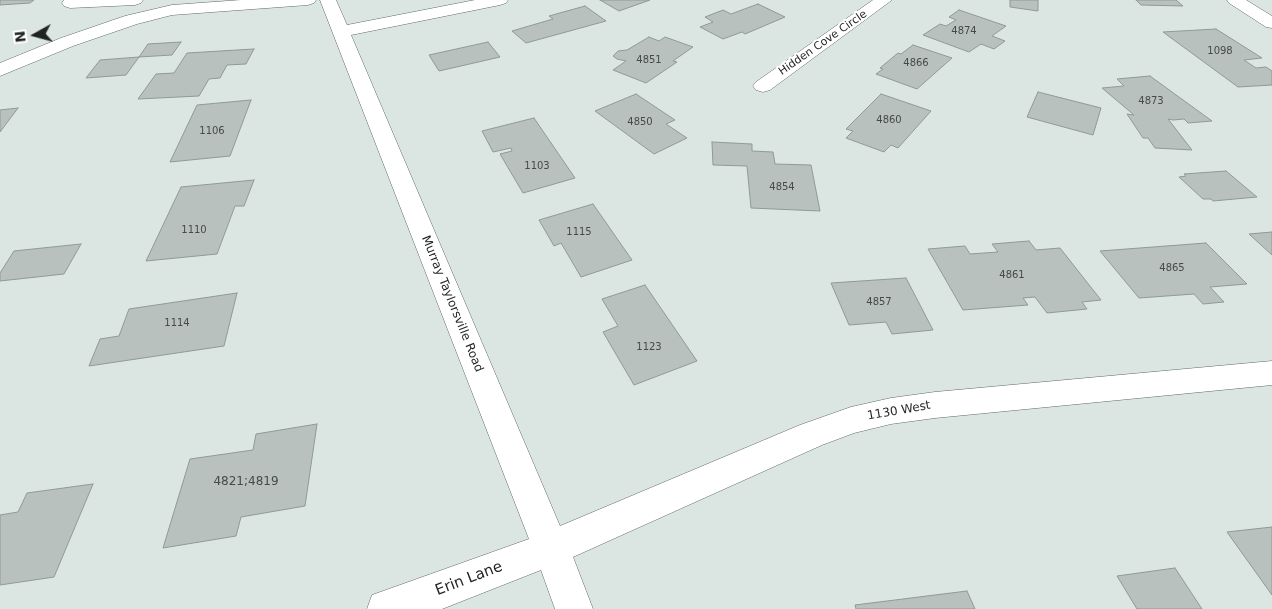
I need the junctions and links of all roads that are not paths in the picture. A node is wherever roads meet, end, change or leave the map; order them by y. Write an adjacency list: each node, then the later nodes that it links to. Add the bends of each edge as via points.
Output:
1 (135, 0): 7 (street)
2 (308, 0): 10 (street, via 172,10 67,42)
3 (328, 0): 9 (street, Murray Taylorsville Road)
4 (500, 0): 9 (street)
5 (884, 0): 11 (street, Hidden Cove Circle)
6 (1235, 0): 8 (street)
7 (70, 3)
8 (1272, 23)
9 (340, 32): 13 (street, Murray Taylorsville Road)
10 (0, 70)
11 (763, 86)
12 (1272, 373): 13 (street, 1130 West, via 891,410 811,435)
13 (552, 548): 14 (street, Erin Lane); 15 (street, Murray Taylorsville Road)
14 (386, 609)
15 (574, 609)

